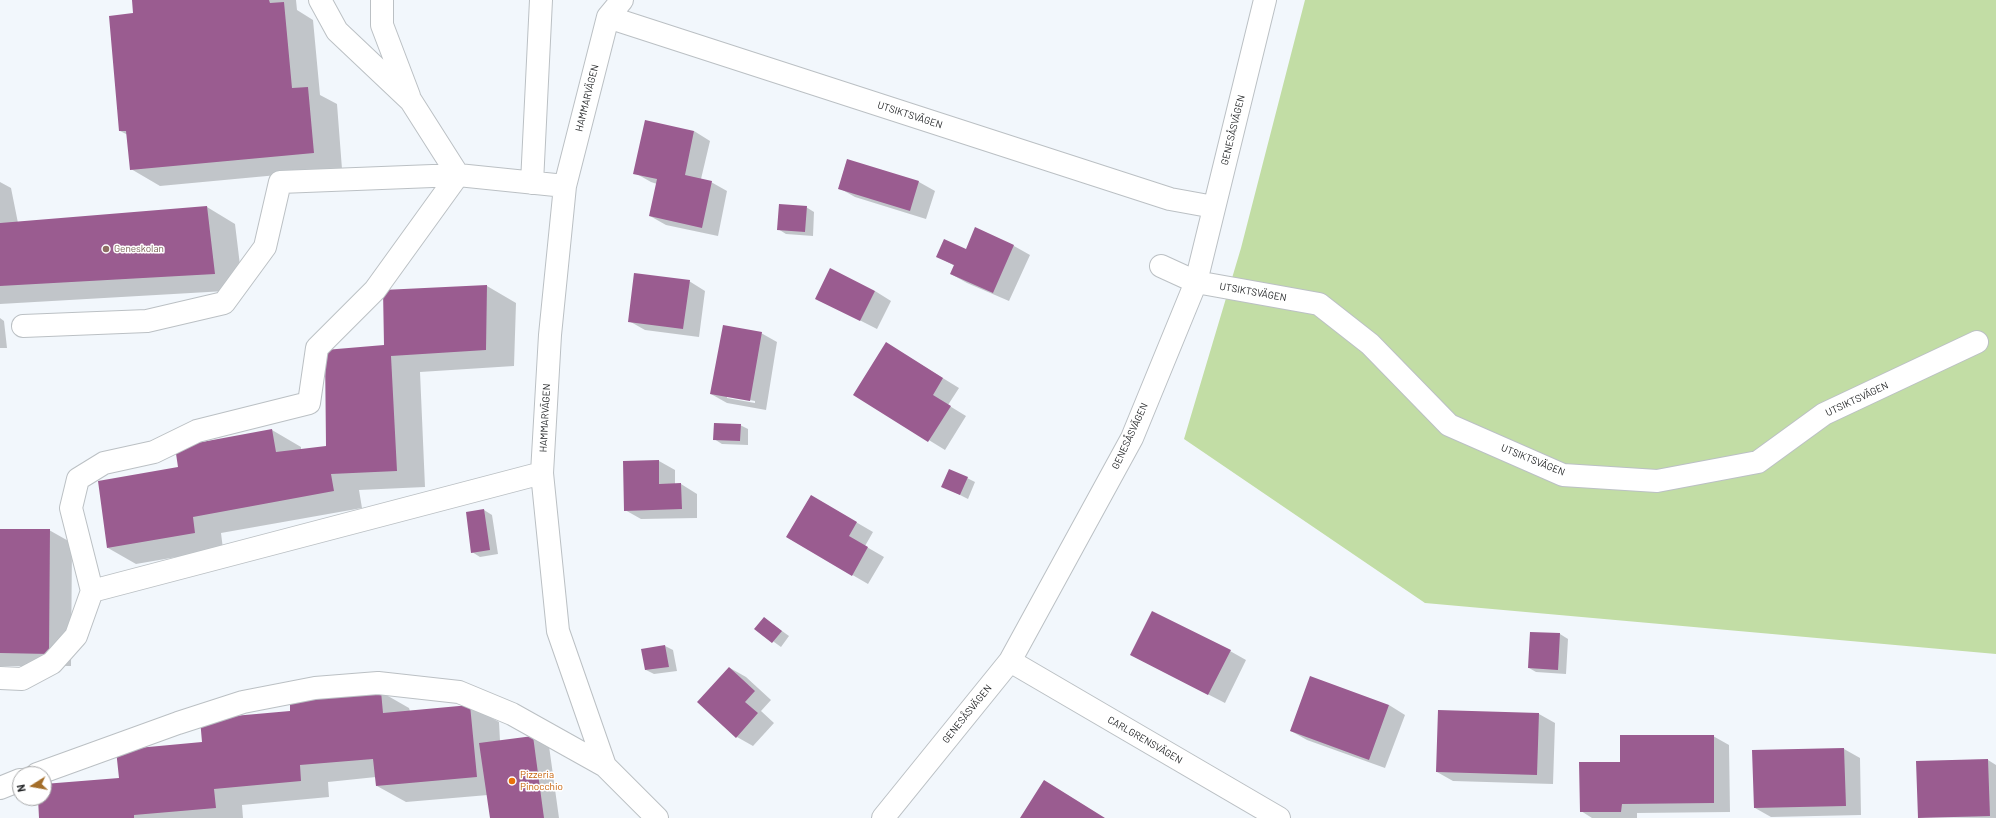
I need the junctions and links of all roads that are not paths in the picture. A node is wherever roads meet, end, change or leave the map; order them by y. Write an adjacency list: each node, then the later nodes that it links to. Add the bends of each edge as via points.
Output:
1 (320, 0): 7 (street, via 338,31)
2 (382, 0): 7 (street, via 382,25)
3 (541, 0): 9 (street)
4 (622, 0): 6 (street, HAMMARVÄGEN)
5 (1265, 0): 11 (street, GENESÅSVÄGEN)
6 (608, 16): 10 (street, HAMMARVÄGEN); 11 (street, UTSIKTSVÄGEN, via 1170,199)
7 (411, 101): 8 (street)
8 (458, 175): 9 (street); 14 (street, via 280,182 265,247 224,303 147,321); 17 (street, via 375,290 317,348 309,403 197,431 154,452 104,463 78,479 72,508)
9 (532, 183): 10 (street)
10 (565, 186): 16 (street, HAMMARVÄGEN, via 550,335)
11 (1214, 206): 13 (street, GENESÅSVÄGEN)
12 (1160, 266): 13 (street, UTSIKTSVÄGEN)
13 (1196, 282): 15 (street, UTSIKTSVÄGEN, via 1319,304 1370,344 1449,425 1563,475 1657,481 1758,462 1824,414); 18 (street, GENESÅSVÄGEN, via 1132,438)
14 (23, 326)
15 (1977, 342)
16 (542, 473): 17 (street); 20 (street, HAMMARVÄGEN, via 558,631)
17 (92, 591): 19 (street, via 76,636 52,663 22,679)
18 (1010, 661): 25 (street, GENESÅSVÄGEN); 26 (street, CARLGRENSVÄGEN)
19 (0, 678)
20 (605, 766): 21 (street, via 512,714 459,692 378,683 315,688 243,702); 24 (street, HAMMARVÄGEN)
21 (52, 769)
22 (12, 783): 23 (street)
23 (0, 788)
24 (652, 816)
25 (882, 818)
26 (1279, 818)

